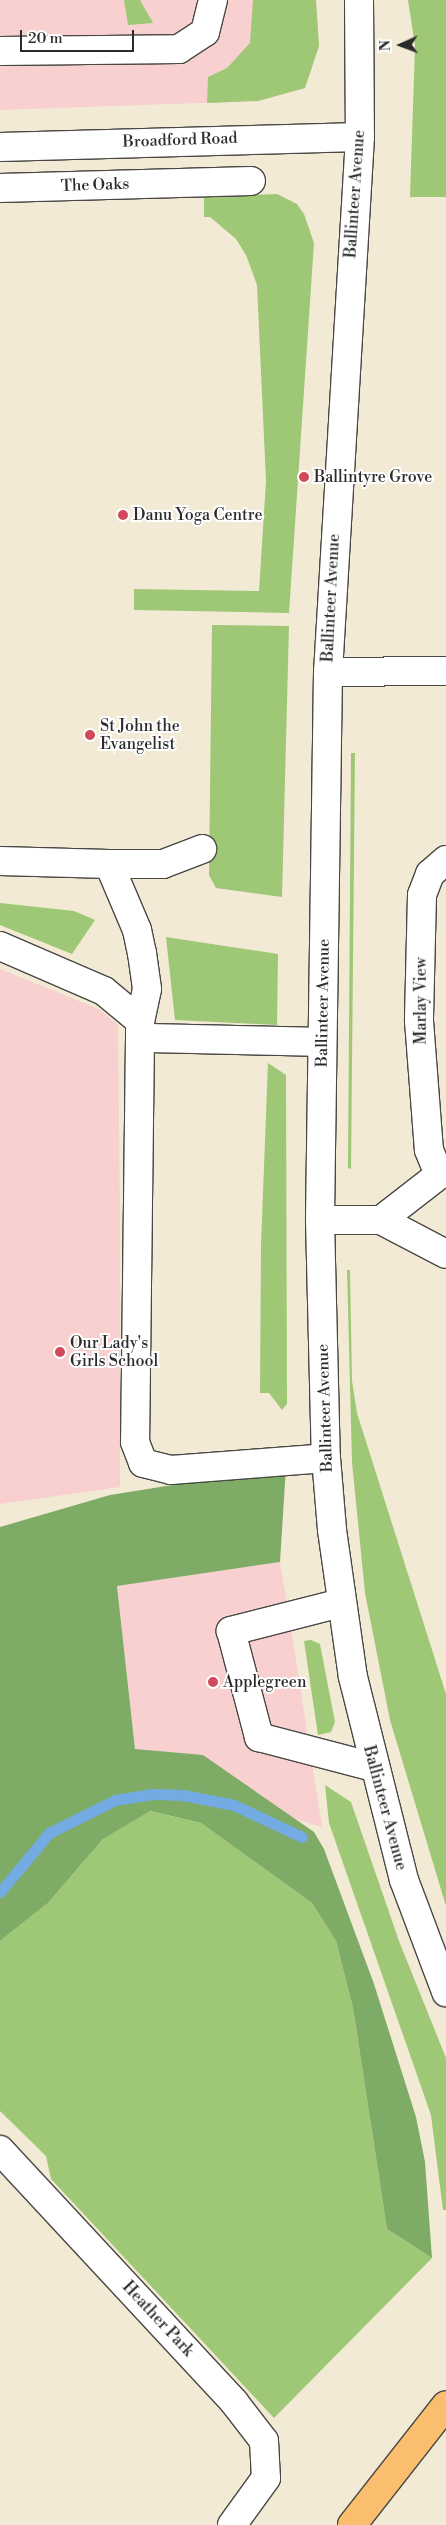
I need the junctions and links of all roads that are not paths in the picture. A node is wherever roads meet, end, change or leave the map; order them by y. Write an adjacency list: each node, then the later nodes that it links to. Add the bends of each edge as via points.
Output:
1 (213, 0): 3 (street, via 205,32 180,49)
2 (359, 0): 4 (street, Ballinteer Avenue)
3 (0, 51)
4 (360, 137): 5 (street, Broadford Road); 11 (street, Ballinteer Avenue)
5 (190, 140): 6 (street, Broadford Road); 8 (street)
6 (0, 147)
7 (251, 180): 8 (street, The Oaks)
8 (190, 182): 9 (street, The Oaks)
9 (0, 188)
10 (446, 671): 11 (street)
11 (328, 672): 18 (street, Ballinteer Avenue)
12 (202, 849): 15 (street, via 163,864)
13 (446, 860): 19 (street, Marlay View, via 430,874 422,895 419,1021)
14 (0, 861): 15 (street)
15 (109, 864): 17 (street, via 142,953 147,990)
16 (0, 946): 17 (street, via 104,990)
17 (140, 1029): 18 (street); 23 (street, via 135,1442 143,1463 171,1470)
18 (322, 1042): 20 (street, Ballinteer Avenue)
19 (437, 1150): 21 (street, Marlay View, via 439,1175)
20 (320, 1220): 21 (street); 23 (street, Ballinteer Avenue)
21 (380, 1220): 22 (street)
22 (446, 1254)
23 (326, 1458): 24 (street, Ballinteer Avenue)
24 (340, 1603): 25 (street, Ballinteer Avenue); 25 (street, via 231,1631 259,1737)
25 (373, 1767): 26 (street, Ballinteer Avenue, via 404,1880)
26 (446, 1992)
27 (0, 2150): 29 (street, Heather Park, via 227,2395 264,2441 266,2478)
28 (446, 2405): 30 (main road)
29 (240, 2515)
30 (352, 2525)

